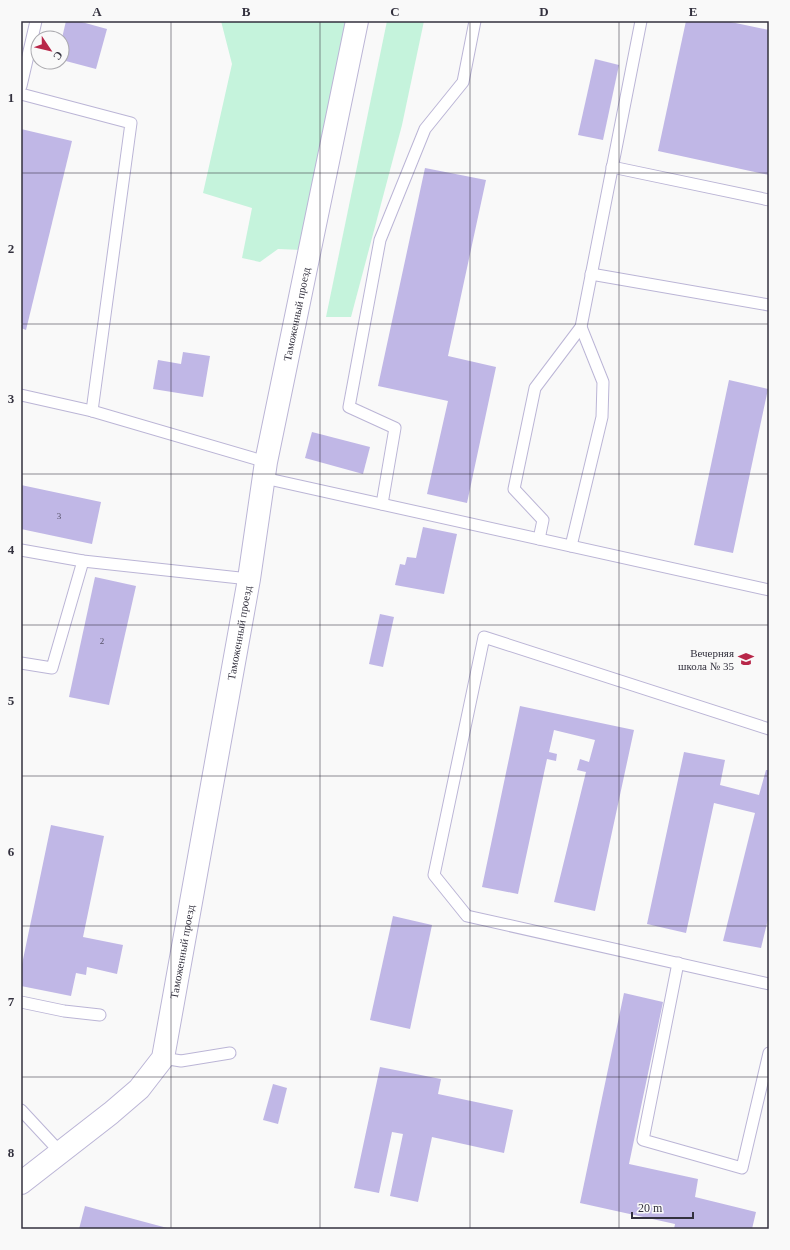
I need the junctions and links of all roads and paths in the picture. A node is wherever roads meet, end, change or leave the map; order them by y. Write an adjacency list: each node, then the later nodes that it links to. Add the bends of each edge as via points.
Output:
1 (36, 21): 5 (lane)
2 (357, 21): 14 (street, Таможенный проезд)
3 (475, 21): 15 (lane, via 463,82 425,129 380,240 349,407 395,428)
4 (641, 21): 7 (lane)
5 (21, 86)
6 (21, 94): 13 (lane, via 131,123)
7 (612, 167): 8 (lane); 9 (lane)
8 (769, 200)
9 (591, 274): 10 (lane); 11 (lane)
10 (769, 305)
11 (581, 327): 16 (lane, via 535,388 514,490 543,520); 17 (lane, via 603,382 602,417)
12 (21, 395): 13 (lane)
13 (92, 411): 14 (lane)
14 (265, 470): 15 (lane); 20 (street, Таможенный проезд)
15 (382, 504): 16 (lane)
16 (539, 539): 17 (lane)
17 (571, 546): 21 (lane)
18 (21, 550): 19 (lane)
19 (83, 561): 20 (lane); 22 (lane, via 52,668)
20 (249, 579): 30 (street, Таможенный проезд)
21 (769, 590)
22 (21, 663)
23 (769, 729): 24 (lane, via 484,637 434,875 467,916)
24 (678, 963): 25 (lane); 29 (lane, via 643,1140 742,1168)
25 (769, 984)
26 (21, 1002): 27 (lane, via 64,1012)
27 (100, 1015)
28 (230, 1053): 30 (lane, via 181,1061)
29 (769, 1053)
30 (163, 1058): 32 (street, Таможенный проезд, via 139,1089)
31 (21, 1110): 32 (lane)
32 (61, 1152): 33 (street, Таможенный проезд)
33 (21, 1184)

